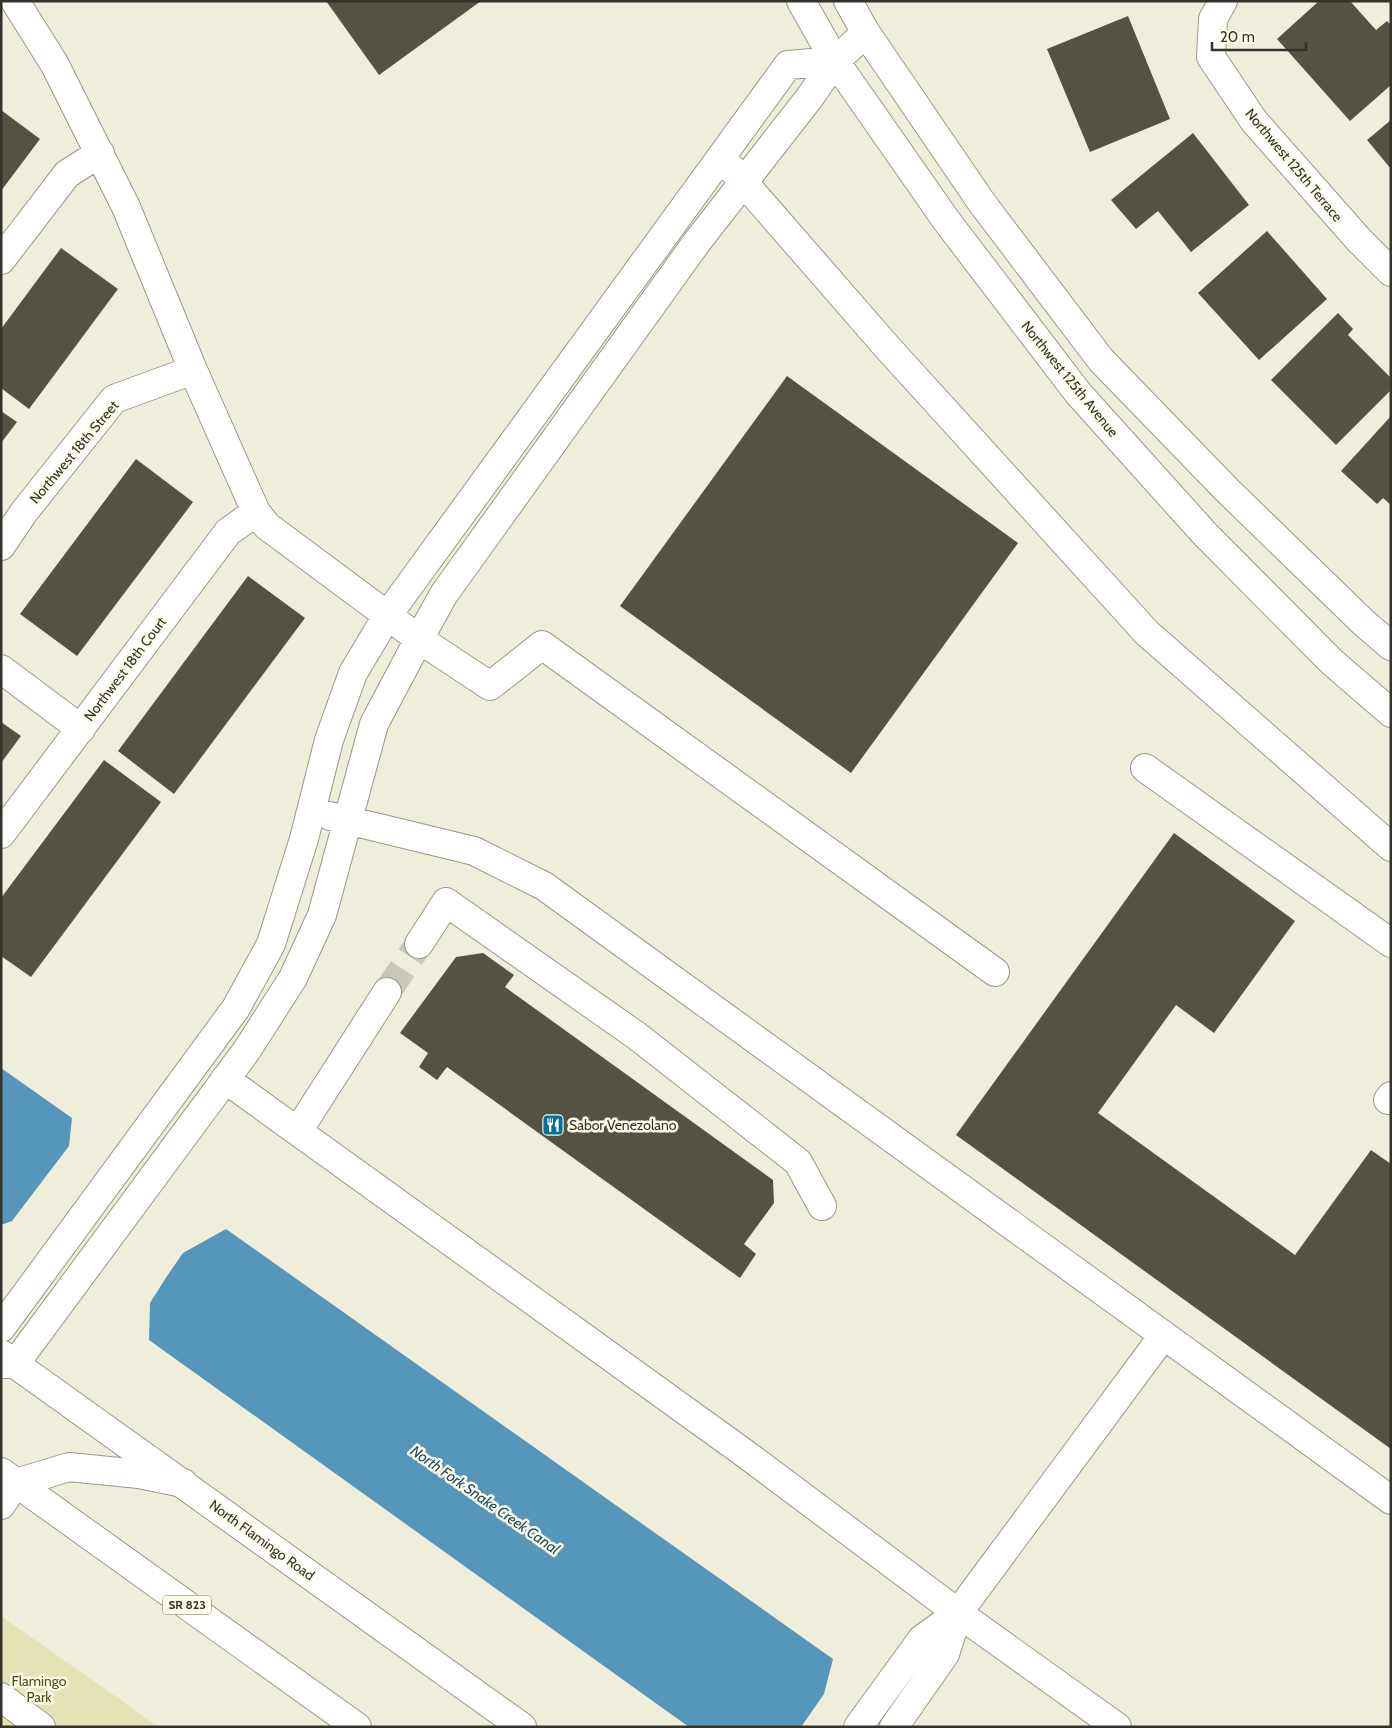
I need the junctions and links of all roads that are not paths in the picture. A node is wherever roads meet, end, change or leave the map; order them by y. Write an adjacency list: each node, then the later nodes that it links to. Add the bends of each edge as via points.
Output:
1 (16, 1): 7 (main road, via 55,64)
2 (801, 1): 6 (main road, Northwest 125th Avenue)
3 (848, 1): 5 (main road)
4 (1218, 10): 11 (main road, Northwest 125th Terrace, via 1211,57 1254,120)
5 (866, 34): 6 (main road); 17 (main road, via 982,202 1101,360 1226,488)
6 (834, 61): 8 (main road, via 788,65); 9 (main road, via 810,97); 19 (main road, Northwest 125th Avenue, via 946,220 1078,393 1204,533 1332,662)
7 (100, 153): 10 (main road, via 67,174); 12 (main road, via 126,207)
8 (721, 156): 9 (main road); 15 (main road)
9 (742, 183): 16 (main road, via 444,594); 25 (main road, via 1147,633)
10 (1, 260)
11 (1391, 272)
12 (193, 370): 13 (main road); 14 (main road, Northwest 18th Street, via 114,399)
13 (256, 512): 15 (main road, via 266,526); 20 (main road, Northwest 18th Court, via 228,532)
14 (1, 546)
15 (387, 616): 16 (main road); 22 (main road, via 353,673 329,740)
16 (419, 638): 23 (main road, via 374,724); 28 (main road, via 490,686 542,645)
17 (1391, 646)
18 (1, 669): 20 (main road)
19 (1391, 713)
20 (81, 729): 24 (main road, Northwest 18th Court)
21 (1145, 768): 26 (main road)
22 (311, 812): 23 (main road); 31 (main road, via 271,944 236,1008)
23 (348, 820): 30 (main road, via 322,915 293,978 248,1050); 36 (main road, via 474,851 544,886)
24 (1, 834)
25 (1391, 847)
26 (1391, 943)
27 (419, 944): 34 (main road, via 446,902 637,1036 798,1162)
28 (995, 972)
29 (387, 992): 32 (main road)
30 (225, 1079): 32 (main road); 33 (main road)
31 (158, 1116): 33 (main road); 35 (main road)
32 (298, 1131): 42 (main road, via 747,1455)
33 (184, 1136): 37 (main road)
34 (822, 1206)
35 (1, 1328)
36 (1164, 1336): 40 (main road); 42 (main road)
37 (6, 1360): 39 (main road, North Flamingo Road)
38 (9, 1478): 39 (main road, via 69,1467 139,1474); 41 (main road); 45 (main road, SR 823)
39 (183, 1484): 46 (main road, North Flamingo Road)
40 (1391, 1500)
41 (1, 1505)
42 (958, 1613): 47 (main road, via 922,1639); 48 (main road, via 945,1654); 49 (main road)
43 (1, 1697): 44 (main road)
44 (41, 1727)
45 (357, 1727)
46 (522, 1727)
47 (858, 1727)
48 (894, 1727)
49 (1117, 1727)

